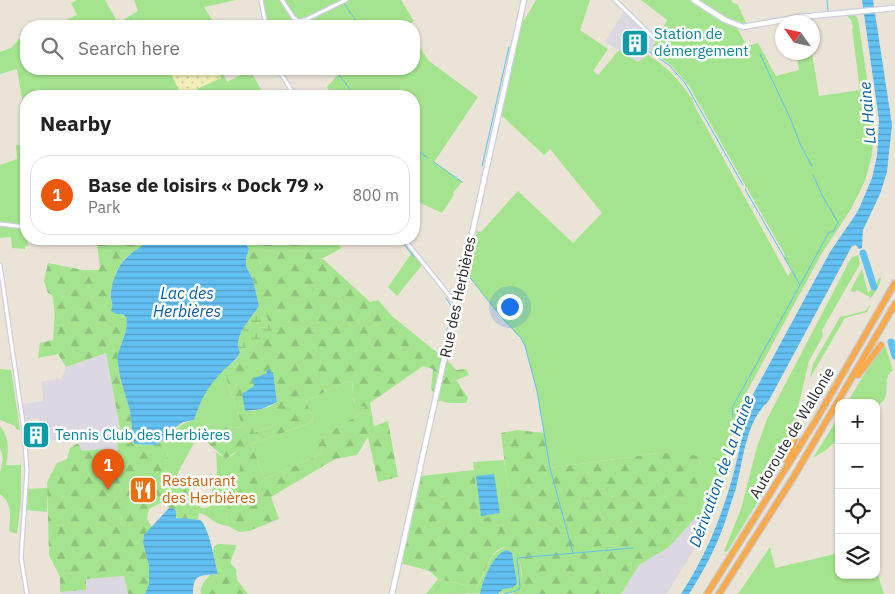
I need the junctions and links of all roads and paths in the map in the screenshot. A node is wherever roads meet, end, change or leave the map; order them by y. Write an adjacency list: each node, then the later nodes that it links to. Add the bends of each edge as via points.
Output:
1 (261, 0): 8 (street)
2 (282, 0): 9 (street)
3 (346, 0): 10 (street)
4 (524, 0): 20 (street, Rue des Herbières)
5 (614, 0): 11 (street)
6 (694, 0): 7 (street, via 725,20 743,27 800,17)
7 (895, 8)
8 (265, 20)
9 (297, 20)
10 (305, 20)
11 (655, 39)
12 (282, 75): 13 (street)
13 (291, 90)
14 (0, 224): 15 (street)
15 (20, 226)
16 (409, 245): 20 (street)
17 (0, 265): 25 (street, via 24,430 27,470 21,558)
18 (895, 283): 24 (highway, Autoroute de Wallonie)
19 (895, 304): 22 (highway, Autoroute de Wallonie)
20 (456, 305): 26 (street, Rue des Herbières)
21 (881, 345): 22 (highway)
22 (847, 387): 28 (highway, Autoroute de Wallonie)
23 (795, 439): 24 (highway)
24 (781, 476): 27 (highway, Autoroute de Wallonie)
25 (26, 594)
26 (392, 594)
27 (707, 594)
28 (719, 594)

